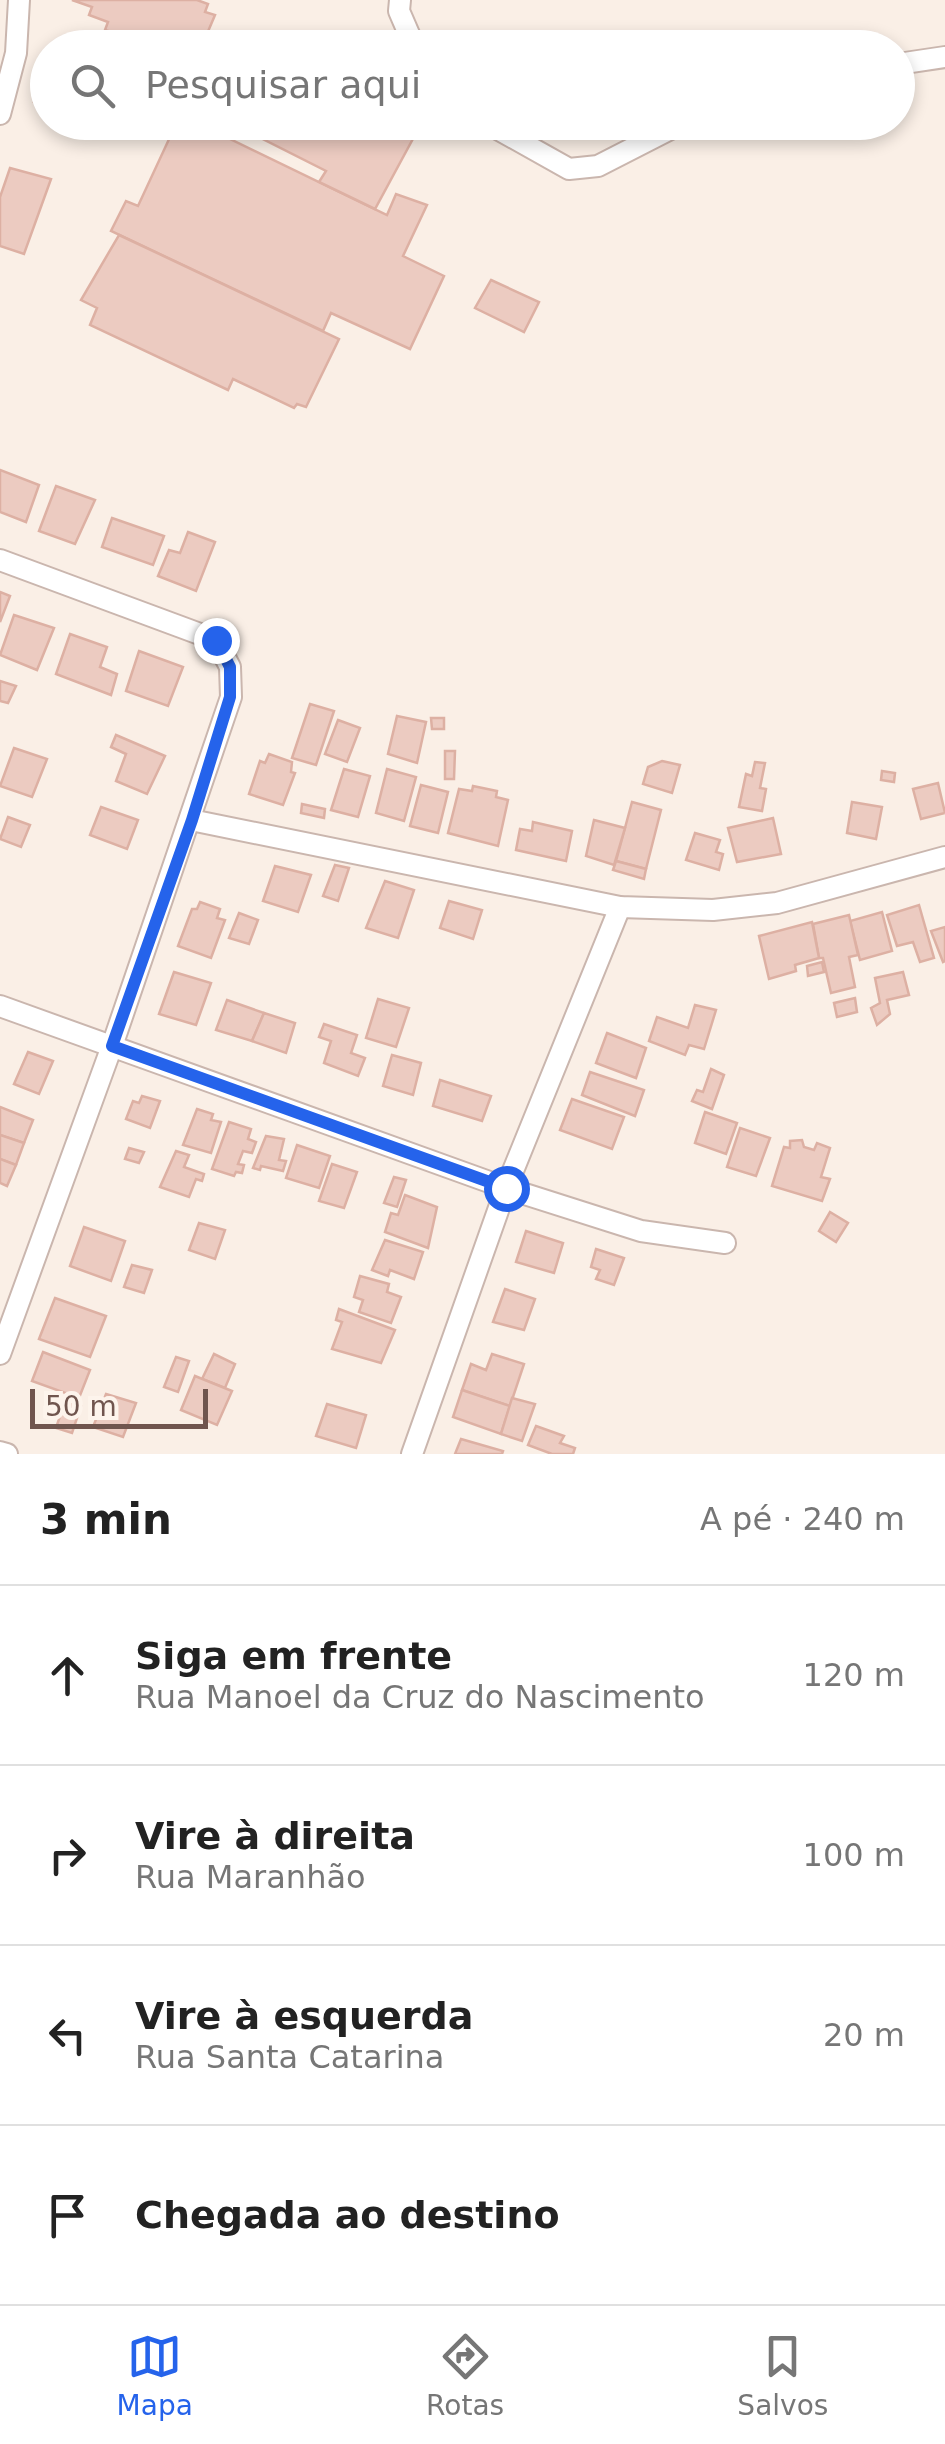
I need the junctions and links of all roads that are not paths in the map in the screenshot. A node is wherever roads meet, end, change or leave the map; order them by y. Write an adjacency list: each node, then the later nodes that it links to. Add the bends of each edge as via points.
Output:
1 (19, 0): 6 (street, via 16,53)
2 (400, 0): 3 (street)
3 (407, 30)
4 (945, 57): 5 (street)
5 (915, 61)
6 (1, 110)
7 (517, 140): 8 (street, via 569,169 598,166)
8 (649, 140)
9 (0, 560): 10 (street, via 216,640 230,667 230,697)
10 (192, 820): 12 (street); 14 (street)
11 (945, 858): 12 (street, via 777,903 714,910)
12 (620, 906): 15 (street)
13 (0, 1006): 14 (street)
14 (112, 1046): 15 (street); 17 (street)
15 (506, 1188): 16 (street, via 641,1231); 18 (street)
16 (726, 1243)
17 (0, 1354)
18 (412, 1454)

